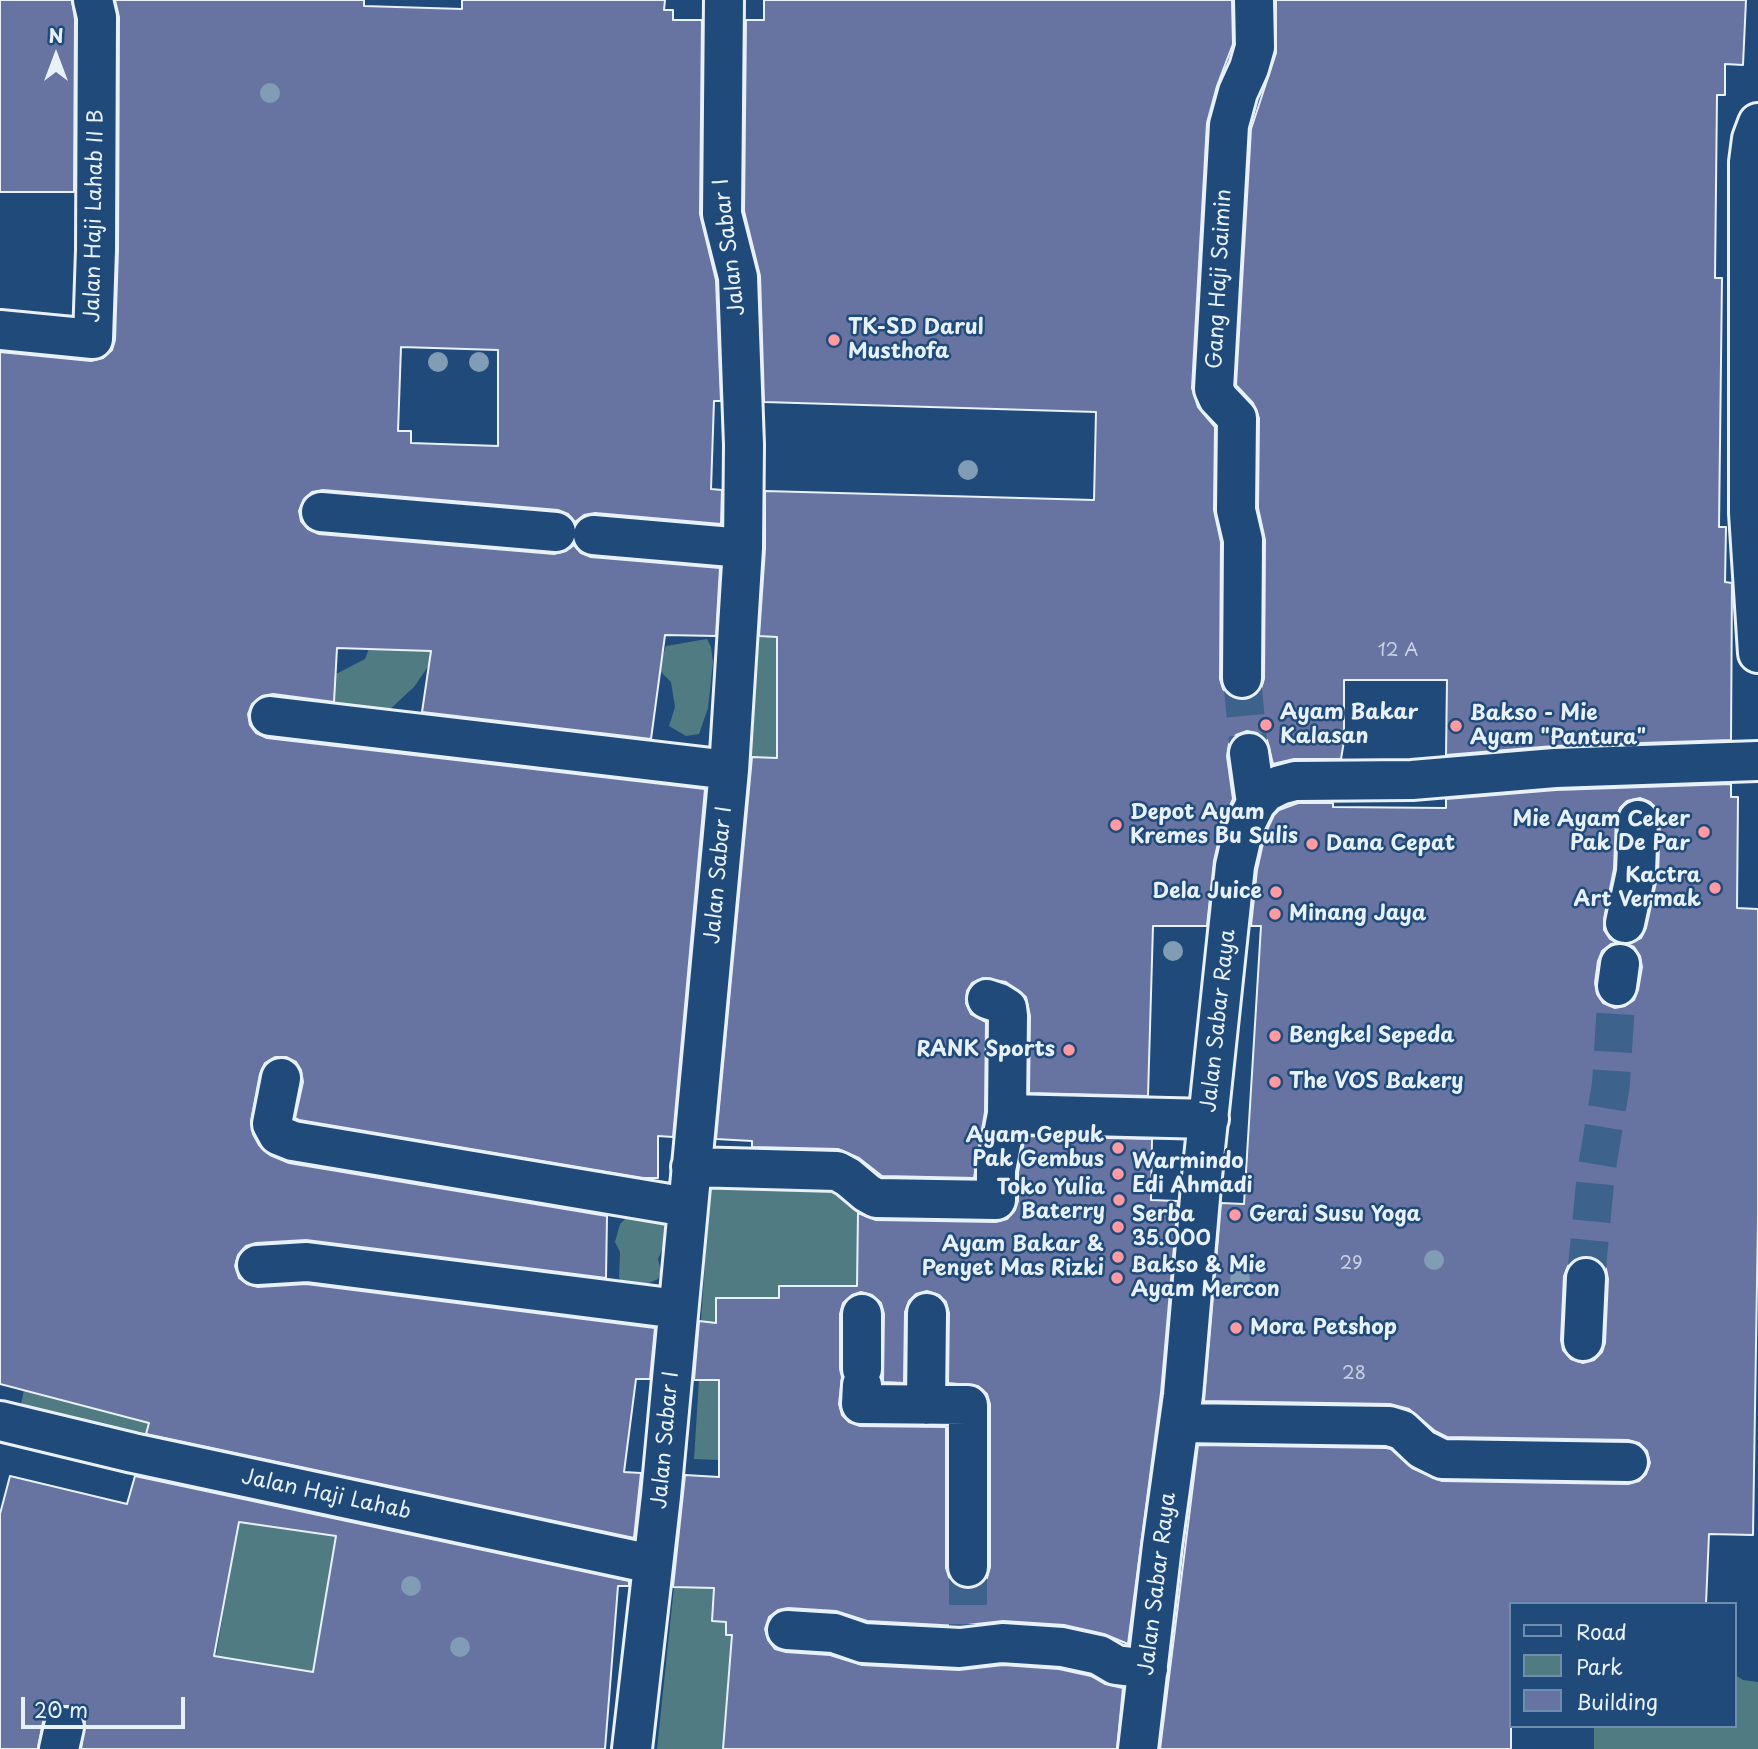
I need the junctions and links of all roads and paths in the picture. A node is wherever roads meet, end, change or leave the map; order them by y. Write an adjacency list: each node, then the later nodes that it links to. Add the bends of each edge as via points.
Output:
1 (93, 0): 5 (street, Jalan Haji Lahab II B, via 97,30 93,339)
2 (724, 0): 9 (street, Jalan Sabar I, via 722,214 738,277)
3 (1254, 0): 11 (street, Gang Haji Saimin, via 1255,47 1229,125 1214,389 1237,418 1236,510 1243,540)
4 (1758, 122): 10 (street, via 1749,162 1749,513)
5 (0, 330)
6 (321, 512): 7 (street)
7 (556, 532)
8 (593, 535): 9 (street)
9 (743, 548): 15 (street, Jalan Sabar I)
10 (1758, 653)
11 (1242, 678)
12 (270, 716): 15 (street)
13 (1249, 753): 17 (street)
14 (1758, 761): 16 (street)
15 (729, 770): 23 (street, Jalan Sabar I)
16 (1640, 794): 17 (street, via 1513,771 1412,780 1296,781 1266,792); 18 (street, via 1636,872)
17 (1256, 803): 22 (street, Jalan Sabar Raya, via 1244,827 1235,866)
18 (1625, 923)
19 (988, 999): 21 (street, via 1007,1008)
20 (281, 1078): 24 (street, via 272,1124 278,1135 293,1140)
21 (1007, 1114): 22 (street); 23 (street, via 996,1170 996,1199 876,1198 837,1171)
22 (1209, 1119): 33 (street, Jalan Sabar Raya)
23 (691, 1167): 24 (street, Jalan Sabar I)
24 (687, 1207): 27 (street, Jalan Sabar I)
25 (257, 1265): 27 (street, via 307,1262)
26 (1586, 1278): 30 (street)
27 (678, 1309): 35 (street, Jalan Sabar I)
28 (927, 1313): 31 (street)
29 (862, 1314): 31 (street, via 861,1404)
30 (1584, 1341)
31 (926, 1405): 36 (street, via 968,1405)
32 (0, 1421): 35 (street, Jalan Haji Lahab)
33 (1179, 1423): 34 (street, via 1389,1426 1442,1459); 38 (street, Jalan Sabar Raya)
34 (1628, 1462)
35 (652, 1564): 39 (street, Jalan Sabar I)
36 (968, 1567)
37 (787, 1630): 38 (street, via 834,1633 863,1643 1062,1647 1099,1655 1116,1665)
38 (1148, 1669): 40 (street, Jalan Sabar Raya)
39 (632, 1749)
40 (1138, 1749)

